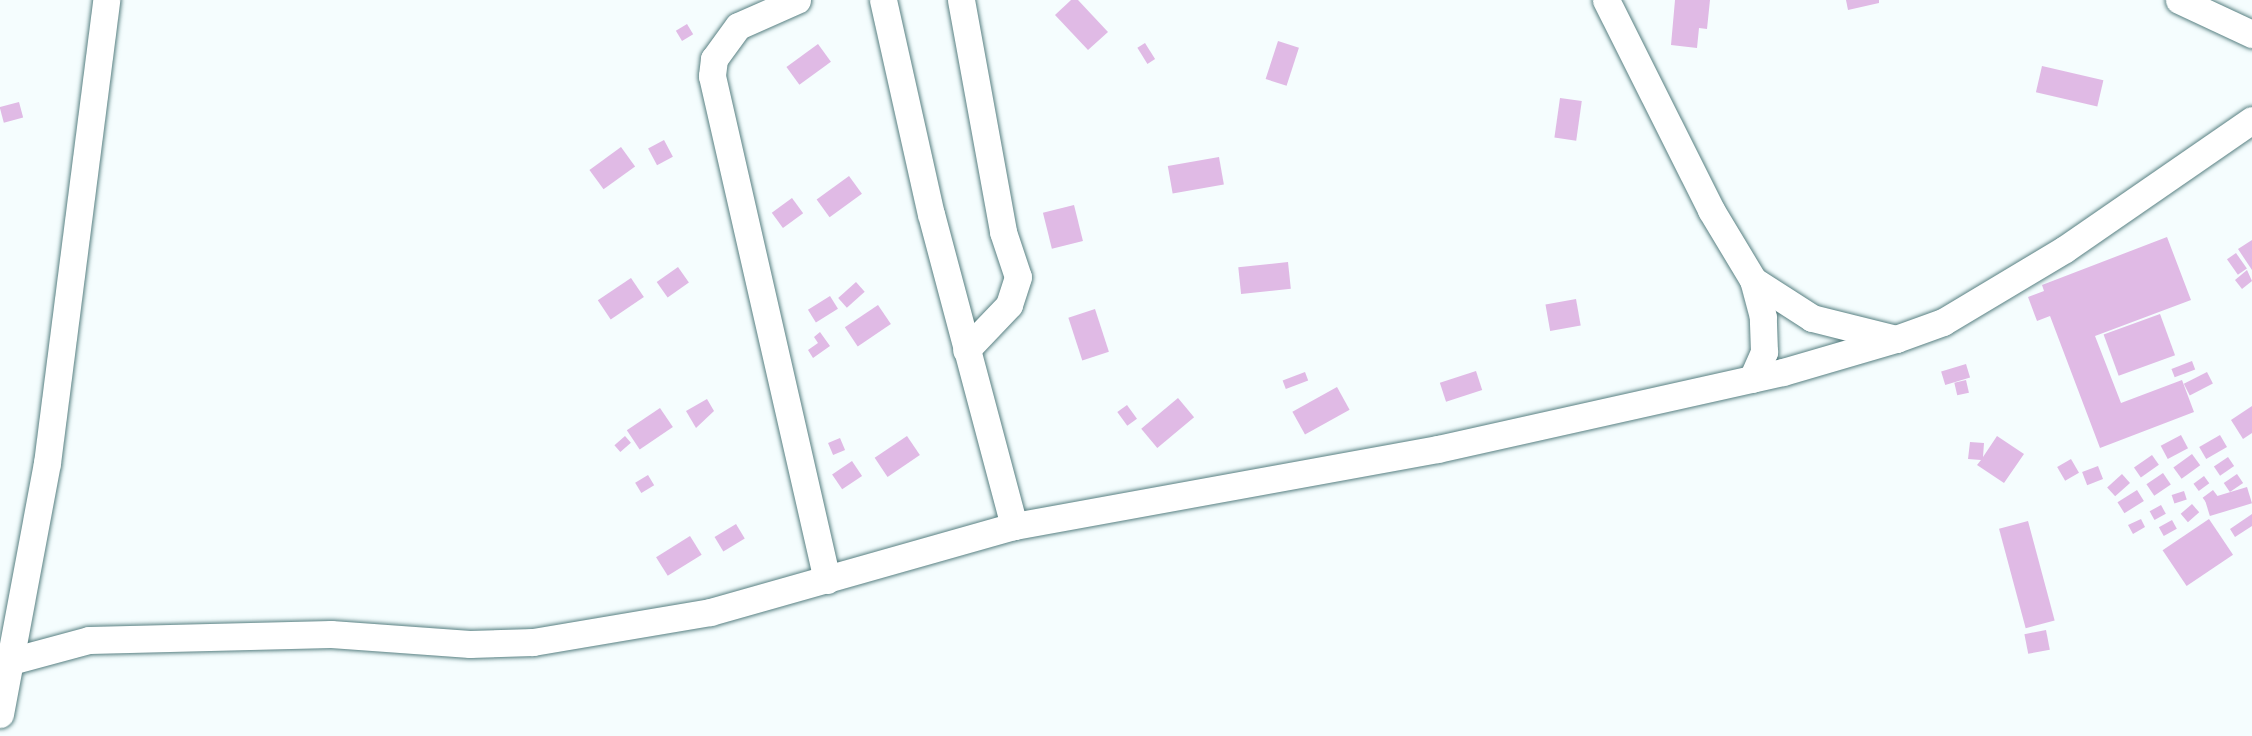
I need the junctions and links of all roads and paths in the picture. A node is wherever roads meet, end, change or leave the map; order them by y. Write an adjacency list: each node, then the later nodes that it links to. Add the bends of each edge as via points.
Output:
1 (106, 0): 15 (street, via 47,463)
2 (797, 0): 14 (street, via 738,26 714,59 712,76)
3 (883, 0): 11 (street)
4 (961, 0): 11 (street, via 1003,232 1018,277 1009,305)
5 (1606, 0): 9 (street, via 1711,210)
6 (2179, 0): 7 (street)
7 (2252, 34)
8 (2252, 120): 10 (street, via 2066,249 1943,322)
9 (1753, 280): 10 (street, via 1812,318); 12 (street, via 1763,317 1764,352)
10 (1896, 339): 12 (street)
11 (966, 350): 13 (street)
12 (1752, 379): 13 (street, via 1438,449)
13 (1014, 526): 14 (street)
14 (827, 580): 15 (street, via 710,612 533,642 470,644 331,633 89,640)
15 (5, 663): 16 (street)
16 (0, 714)

